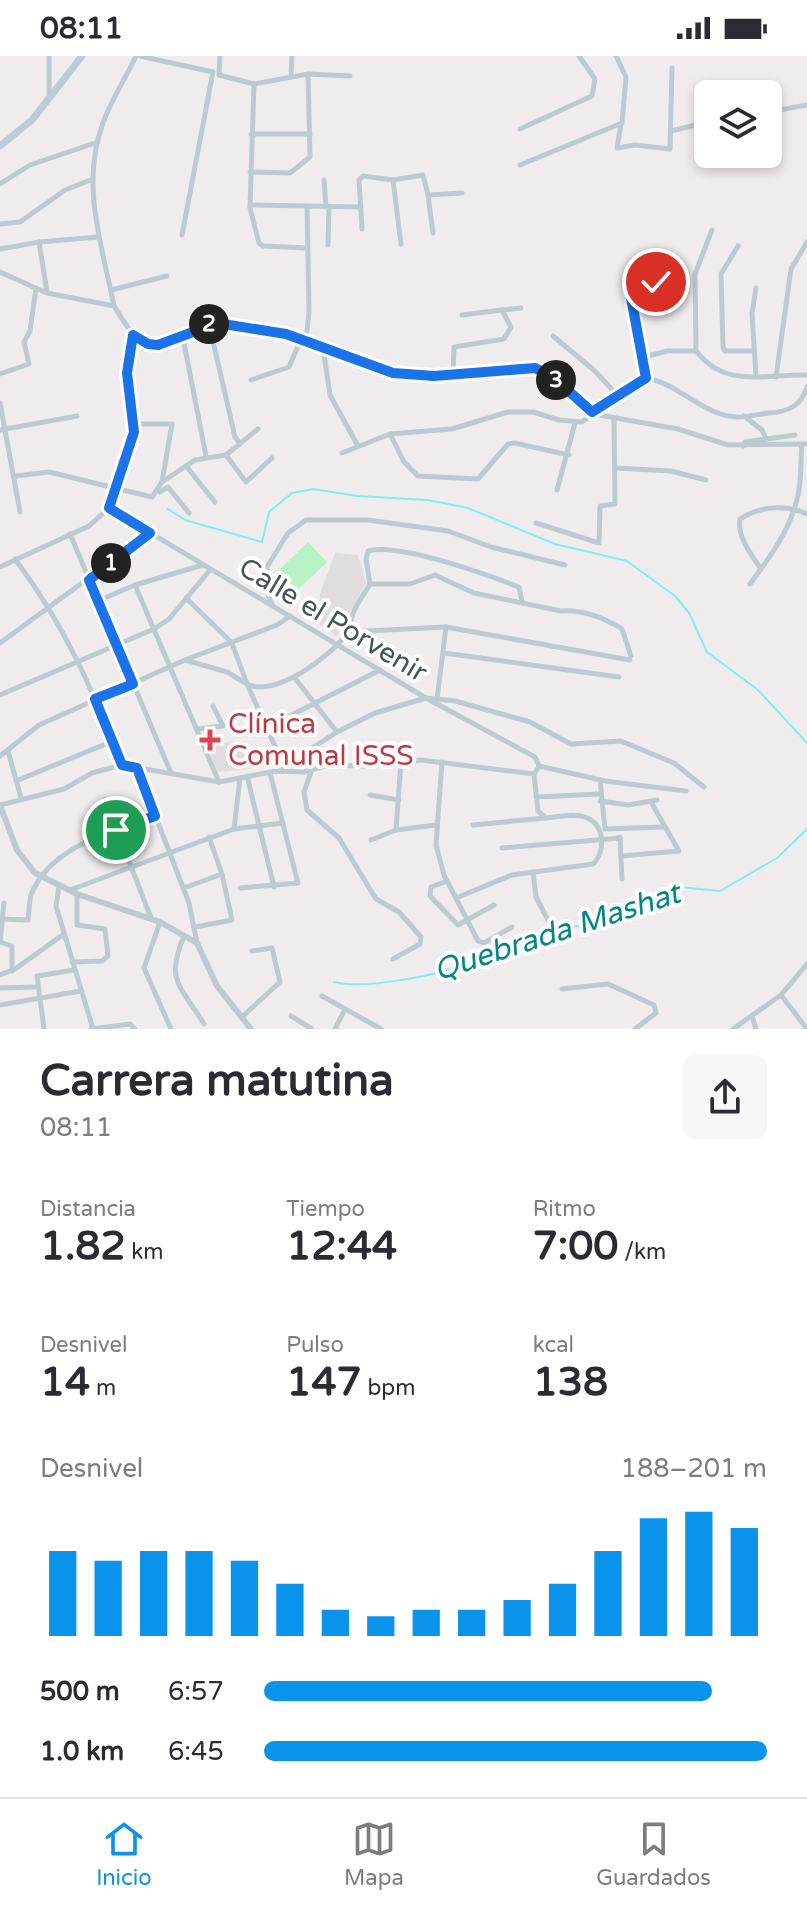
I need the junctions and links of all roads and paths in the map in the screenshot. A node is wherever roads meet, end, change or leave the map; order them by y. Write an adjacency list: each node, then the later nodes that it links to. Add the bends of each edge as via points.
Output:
1 (49, 56): 14 (street)
2 (82, 56): 14 (main road)
3 (138, 56): 9 (street); 23 (street)
4 (220, 56): 9 (street)
5 (292, 56): 12 (street)
6 (579, 56): 19 (street, via 595,79 592,96)
7 (616, 56): 17 (street, via 626,77)
8 (672, 68): 20 (street)
9 (216, 73): 13 (street); 41 (street)
10 (308, 74): 11 (street); 12 (street); 22 (street)
11 (350, 76)
12 (291, 77): 13 (street)
13 (254, 84): 21 (street)
14 (49, 98): 24 (main road)
15 (807, 105): 16 (street)
16 (782, 109)
17 (622, 123): 20 (street, via 617,148 635,145 667,151); 25 (street)
18 (694, 125): 20 (street)
19 (520, 129)
20 (671, 131)
21 (251, 134): 22 (street); 26 (street)
22 (310, 134): 26 (street, via 310,157 297,170)
23 (98, 142): 27 (street); 31 (street, via 30,165)
24 (0, 146)
25 (520, 165)
26 (250, 172): 33 (street)
27 (93, 179): 37 (street, via 65,190 20,222); 42 (street)
28 (324, 180): 35 (street)
29 (393, 180): 32 (street, via 423,175); 36 (street, via 359,180); 45 (street)
30 (457, 181): 32 (street, via 460,192)
31 (0, 184)
32 (428, 195): 40 (street)
33 (250, 205): 34 (street); 48 (street, via 263,246)
34 (307, 206): 35 (street); 48 (street)
35 (327, 207): 36 (street); 46 (street)
36 (361, 207): 38 (street)
37 (0, 224)
38 (362, 229)
39 (712, 230): 67 (street, via 695,274)
40 (433, 233)
41 (182, 235)
42 (99, 237): 43 (street); 55 (street)
43 (39, 242): 49 (street); 56 (street)
44 (807, 242): 74 (street, via 791,269)
45 (401, 244)
46 (328, 245)
47 (738, 246): 68 (street, via 721,274 723,348)
48 (307, 248): 65 (street, via 309,311)
49 (0, 249)
50 (0, 272): 53 (street)
51 (167, 276): 55 (street)
52 (676, 278): 69 (street, via 630,292)
53 (36, 288): 56 (street); 70 (street, via 24,342 29,364)
54 (756, 288): 68 (street)
55 (111, 290): 57 (street)
56 (47, 293): 57 (street)
57 (114, 306): 63 (street)
58 (521, 308): 59 (street)
59 (502, 310): 60 (street); 71 (street, via 511,327 508,335 454,347)
60 (462, 315)
61 (209, 324): 62 (street); 65 (street); 91 (street)
62 (182, 333): 63 (street, via 158,345); 98 (street)
63 (133, 335): 85 (street, via 127,373)
64 (553, 336): 78 (street)
65 (303, 340): 66 (street); 76 (street, via 289,367)
66 (323, 348): 71 (street, via 393,373); 93 (street, via 330,395)
67 (696, 351): 69 (street); 73 (street, via 728,377)
68 (753, 351): 73 (street)
69 (644, 357): 75 (street)
70 (0, 374)
71 (453, 374): 80 (street, via 535,368)
72 (807, 375): 74 (street)
73 (756, 376): 74 (street)
74 (776, 377)
75 (646, 378): 78 (street); 82 (street, via 729,415)
76 (251, 380)
77 (807, 387): 82 (street, via 798,404 783,412)
78 (617, 395): 80 (street)
79 (0, 403): 87 (street)
80 (592, 412): 83 (street); 84 (street, via 589,419)
81 (77, 416): 87 (street)
82 (744, 416): 90 (street)
83 (614, 418): 94 (street); 101 (street)
84 (575, 423): 88 (street, via 521,411 452,429); 97 (street)
85 (134, 424): 104 (street, via 172,424); 105 (street)
86 (258, 429): 91 (street)
87 (2, 430): 102 (street)
88 (390, 434): 93 (street); 97 (street, via 418,476 478,479 508,444 515,443)
89 (795, 435): 90 (street)
90 (766, 439): 94 (street)
91 (240, 444): 96 (street)
92 (804, 444): 94 (street); 110 (street)
93 (358, 446): 95 (street)
94 (743, 446)
95 (342, 453)
96 (226, 455): 98 (street); 99 (street, via 246,482)
97 (569, 455): 106 (street)
98 (206, 456): 100 (street)
99 (272, 458)
100 (186, 466): 104 (street); 108 (street)
101 (615, 468): 103 (street, via 671,471); 114 (street, via 615,504 600,506 599,543)
102 (16, 476): 105 (street, via 49,472); 111 (street)
103 (706, 480)
104 (162, 482): 107 (street)
105 (118, 486): 107 (street); 109 (street)
106 (557, 490)
107 (156, 495): 112 (street, via 168,487)
108 (215, 502)
109 (109, 508): 115 (street, Calle el Porvenir); 116 (street)
110 (794, 508): 113 (street); 121 (street, via 778,547); 121 (street, via 760,510 740,519 739,529)
111 (20, 512)
112 (189, 513)
113 (807, 514)
114 (536, 523)
115 (150, 533): 118 (street, Calle el Porvenir); 123 (street)
116 (70, 534): 117 (street); 123 (street)
117 (15, 559): 120 (street); 130 (street)
118 (203, 565): 122 (street, Calle el Porvenir); 126 (street)
119 (565, 565): 131 (street, via 448,531 368,520 306,520 288,533 267,567 266,590)
120 (0, 567)
121 (761, 569): 125 (street)
122 (210, 570): 127 (street); 131 (street, Calle el Porvenir)
123 (89, 580): 128 (street); 130 (street)
124 (370, 584): 129 (street, via 410,584 435,575 474,593); 129 (street, via 368,551 405,552 519,587); 135 (street)
125 (750, 584)
126 (135, 585): 128 (street); 134 (street)
127 (186, 598): 134 (street); 137 (street)
128 (98, 601): 139 (street)
129 (522, 602): 133 (street, via 608,621 622,629 630,658)
130 (51, 607): 136 (street); 142 (street)
131 (274, 607): 132 (street, Calle el Porvenir)
132 (290, 616): 137 (street); 138 (street, Calle el Porvenir)
133 (446, 627): 135 (street); 140 (street)
134 (154, 629): 139 (street); 143 (street)
135 (348, 632): 138 (street)
136 (0, 643)
137 (232, 643): 141 (street); 148 (street)
138 (337, 643): 144 (street, Calle el Porvenir); 145 (street)
139 (117, 645): 142 (street); 147 (street)
140 (444, 653): 146 (street); 152 (street)
141 (185, 660): 143 (street); 148 (street)
142 (81, 662): 149 (street); 151 (street)
143 (171, 667): 147 (street); 156 (street)
144 (381, 669): 150 (street, Calle el Porvenir); 153 (street)
145 (294, 677): 148 (street, via 273,687); 153 (street)
146 (619, 677)
147 (133, 684): 151 (street); 169 (street)
148 (247, 684): 155 (street)
149 (0, 695)
150 (426, 698): 152 (street); 157 (street, via 375,713); 164 (street, Calle el Porvenir)
151 (95, 699): 158 (street); 159 (street, via 39,725)
152 (437, 699): 175 (street, via 530,722 571,744 621,741 674,763)
153 (315, 702): 155 (street); 157 (street)
154 (213, 706): 156 (street, via 223,726)
155 (266, 728): 163 (street)
156 (197, 729): 174 (street)
157 (337, 732): 163 (street)
158 (113, 741): 165 (street); 173 (street)
159 (8, 751): 160 (street); 173 (street)
160 (0, 756)
161 (401, 762): 162 (street); 167 (street, via 328,765); 182 (street)
162 (442, 762): 170 (street); 187 (street)
163 (283, 764): 168 (street)
164 (539, 764): 170 (street); 172 (street, Calle el Porvenir)
165 (122, 765): 166 (street); 179 (street, via 92,773 64,789)
166 (137, 768): 169 (street); 184 (street)
167 (312, 771): 168 (street); 227 (street, via 304,792 307,810 339,838 376,899 399,912 421,937 420,944)
168 (273, 772): 171 (street); 186 (street)
169 (171, 774): 174 (street)
170 (534, 774): 178 (street)
171 (243, 777): 174 (street); 189 (street); 191 (street)
172 (600, 780): 176 (street, Calle el Porvenir); 180 (street)
173 (16, 781): 179 (street)
174 (219, 782)
175 (704, 787)
176 (686, 791)
177 (370, 795): 182 (street)
178 (536, 797): 180 (street); 185 (street, via 538,811)
179 (21, 798): 183 (street)
180 (600, 798): 190 (street, via 628,805 654,801); 192 (street, via 605,829)
181 (105, 799): 193 (street)
182 (399, 800): 194 (street)
183 (0, 805): 205 (street, via 17,850)
184 (155, 816): 193 (street); 200 (street)
185 (546, 818): 188 (street); 197 (street, via 584,816 599,829)
186 (283, 823): 189 (street); 209 (street, via 298,879 295,885)
187 (436, 825): 194 (street); 207 (street)
188 (473, 825)
189 (258, 827): 191 (street); 209 (street)
190 (664, 827): 192 (street); 201 (street, via 679,851)
191 (234, 829): 195 (street)
192 (619, 829): 196 (street)
193 (116, 830): 202 (street); 205 (street, via 76,847)
194 (396, 830): 198 (street)
195 (209, 837): 200 (street); 204 (street)
196 (620, 838): 197 (street); 201 (street)
197 (601, 839): 199 (street); 203 (street, via 602,851 593,864)
198 (371, 840)
199 (502, 848)
200 (171, 852): 202 (street); 210 (street)
201 (621, 856): 206 (street)
202 (132, 866): 212 (street); 216 (street)
203 (533, 872): 213 (street); 219 (street, via 536,897)
204 (222, 874): 210 (street); 221 (street, via 232,920)
205 (40, 877): 208 (street); 220 (street, via 28,920)
206 (622, 879)
207 (447, 881): 213 (street); 218 (street, via 431,887 430,896 458,925)
208 (59, 886): 212 (street); 223 (street, via 55,900)
209 (274, 887): 211 (street)
210 (184, 888): 221 (street)
211 (240, 888)
212 (73, 892): 216 (street); 228 (street, via 76,923 105,929 108,956)
213 (456, 898): 218 (street)
214 (4, 903): 220 (street)
215 (494, 905): 218 (street)
216 (151, 918): 217 (street)
217 (160, 922): 224 (street); 250 (street, via 144,968)
218 (468, 922): 222 (street, via 481,943)
219 (549, 922)
220 (1, 923): 231 (street, via 0,943 12,946)
221 (195, 927): 225 (street)
222 (512, 927)
223 (64, 934): 228 (street); 231 (street)
224 (184, 936): 225 (street); 245 (street, via 174,974)
225 (197, 943): 244 (street, via 217,986)
226 (252, 951): 244 (street, via 272,948 280,982)
227 (393, 959)
228 (72, 962): 230 (street)
229 (807, 964): 237 (street)
230 (74, 970): 233 (street, via 39,974); 236 (street)
231 (12, 971): 232 (street)
232 (0, 975)
233 (36, 987): 234 (street); 239 (street)
234 (0, 988)
235 (562, 989): 255 (street, via 608,984 654,1005 656,1013)
236 (81, 991): 239 (street); 248 (street)
237 (781, 995): 243 (street); 258 (street)
238 (322, 996): 241 (street)
239 (39, 999): 240 (street); 247 (street)
240 (0, 1005)
241 (345, 1009): 253 (street); 254 (street)
242 (291, 1016): 252 (street)
243 (752, 1016): 256 (street); 257 (street)
244 (242, 1017): 251 (street)
245 (204, 1024)
246 (111, 1028): 248 (street); 249 (street, via 130,1024)
247 (44, 1029)
248 (92, 1029)
249 (135, 1029)
250 (171, 1029)
251 (251, 1029)
252 (312, 1029)
253 (335, 1029)
254 (381, 1029)
255 (635, 1029)
256 (733, 1029)
257 (756, 1029)
258 (807, 1029)

